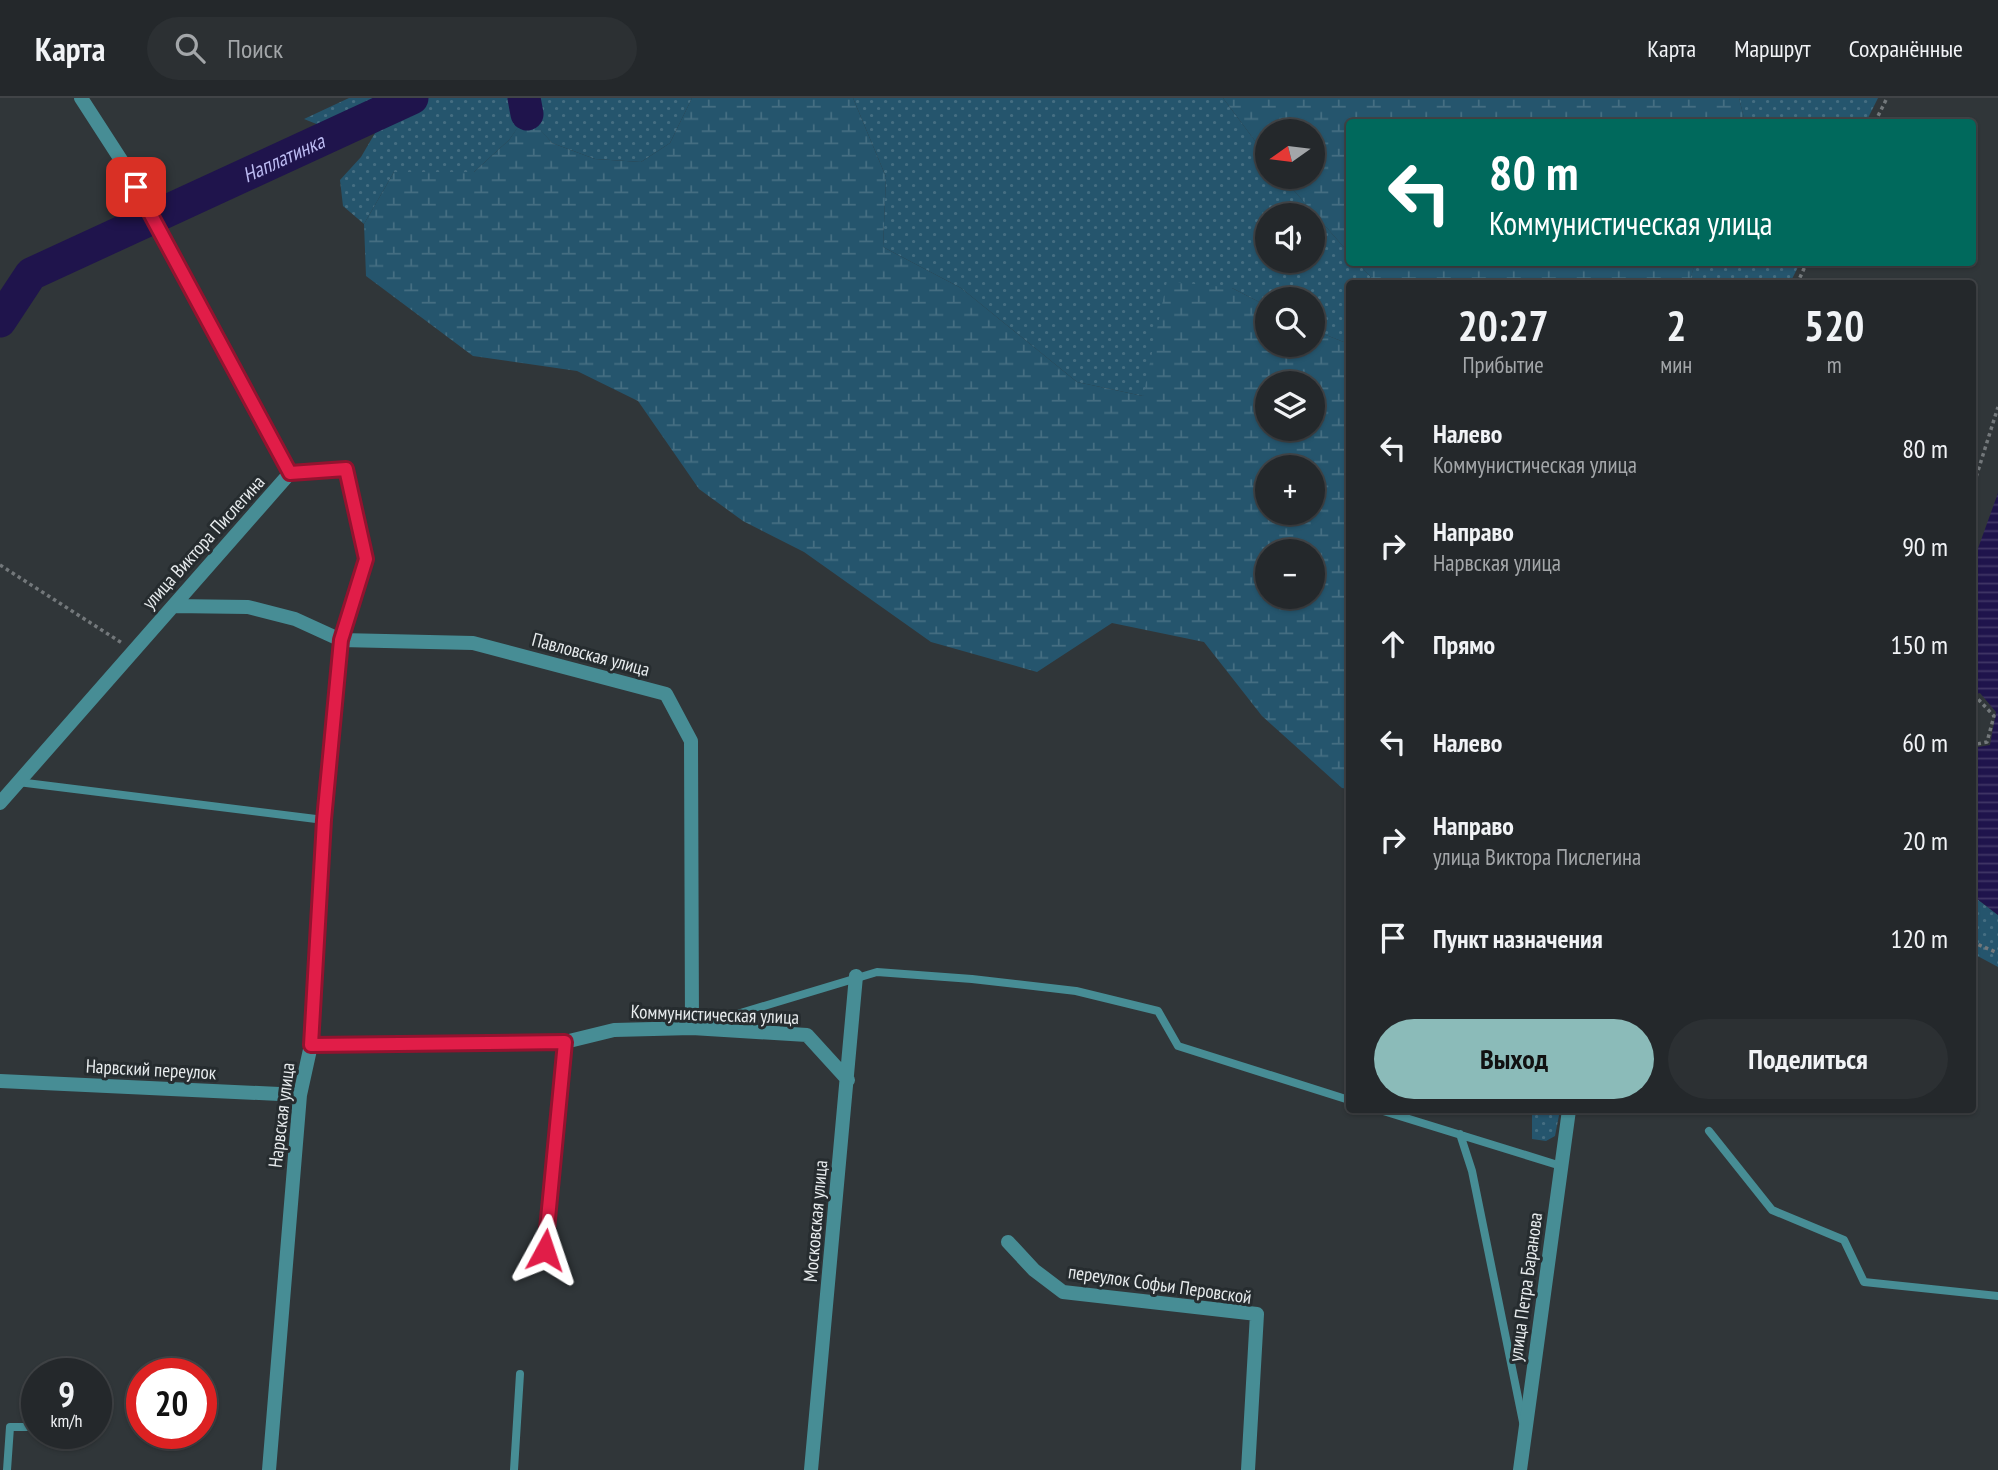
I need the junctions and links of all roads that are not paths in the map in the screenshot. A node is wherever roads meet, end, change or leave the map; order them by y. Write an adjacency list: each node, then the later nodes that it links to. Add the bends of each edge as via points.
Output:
1 (81, 98): 2 (street, улица Виктора Пислегина, via 123,163)
2 (290, 473): 3 (street, улица Виктора Пислегина); 4 (lane, via 346,469 366,559)
3 (173, 606): 4 (street, Павловская улица, via 248,607 295,619); 5 (street, улица Виктора Пислегина)
4 (341, 640): 7 (street, Нарвская улица); 9 (street, Павловская улица, via 473,643 666,694 691,741)
5 (18, 782): 6 (street, улица Виктора Пислегина); 7 (lane)
6 (0, 803)
7 (324, 820): 11 (street, Нарвская улица)
8 (856, 976): 9 (lane); 12 (street, Московская улица); 15 (lane, via 877,972 1076,991 1158,1011 1178,1046)
9 (692, 1028): 10 (street, Коммунистическая улица, via 614,1030); 12 (street, Коммунистическая улица, via 807,1035)
10 (565, 1042): 11 (street, Коммунистическая улица); 22 (lane)
11 (311, 1045): 14 (street, Нарвская улица)
12 (848, 1080): 30 (street, Московская улица)
13 (0, 1081): 14 (street, Нарвский переулок)
14 (300, 1096): 28 (street, Нарвская улица)
15 (1346, 1099)
16 (1390, 1113): 19 (lane)
17 (1569, 1113): 20 (street, улица Петра Баранова)
18 (1709, 1131): 23 (lane, via 1772,1210 1844,1240 1864,1282)
19 (1460, 1135): 20 (lane); 26 (lane, via 1472,1171)
20 (1561, 1166): 26 (street, улица Петра Баранова)
21 (1008, 1242): 31 (street, переулок Софьи Перовской, via 1063,1292 1257,1314)
22 (545, 1250)
23 (1998, 1296)
24 (520, 1374): 29 (lane)
25 (21, 1427): 27 (lane, via 10,1427)
26 (1525, 1432): 32 (street, улица Петра Баранова)
27 (7, 1470)
28 (269, 1470)
29 (514, 1470)
30 (811, 1470)
31 (1248, 1470)
32 (1520, 1470)

